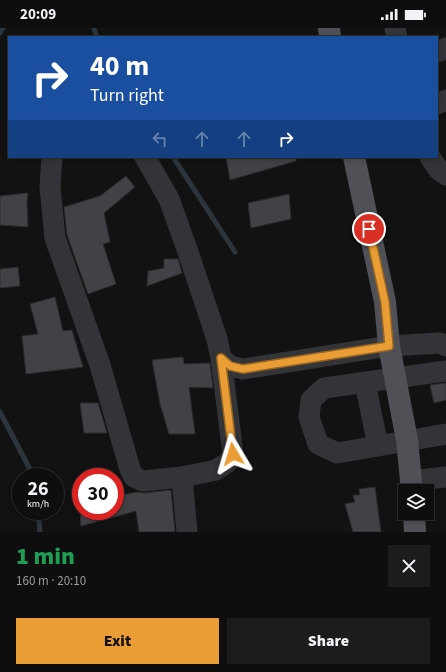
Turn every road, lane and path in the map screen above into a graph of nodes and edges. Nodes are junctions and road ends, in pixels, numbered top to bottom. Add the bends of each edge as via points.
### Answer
1 (52, 158) edge
2 (146, 158) edge
3 (354, 158) edge
4 (431, 158) edge
5 (446, 175) edge
6 (389, 346) junction
7 (446, 346) edge
8 (221, 358) junction
9 (446, 371) edge
10 (395, 379) junction
11 (365, 383) junction
12 (446, 434) edge
13 (408, 440) junction
14 (378, 446) junction
15 (182, 477) junction
16 (446, 477) edge
17 (411, 484) edge
18 (419, 484) edge
19 (414, 520) edge
20 (187, 532) edge
21 (415, 532) edge

1 - 15 street via 50,187 54,238 100,365 130,470 134,477 143,481
2 - 8 street via 169,199 217,339
3 - 6 main road via 385,302
4 - 5 street
6 - 7 street via 440,343
6 - 8 street via 243,369 230,366
6 - 10 main road
8 - 15 street via 233,454 227,463 216,470
9 - 10 street
10 - 11 street
10 - 13 main road
11 - 14 street
11 - 14 street via 324,388 311,400 309,417 318,444 337,453
12 - 13 street
13 - 14 street
13 - 17 main road
15 - 20 street
16 - 18 street
19 - 21 main road

